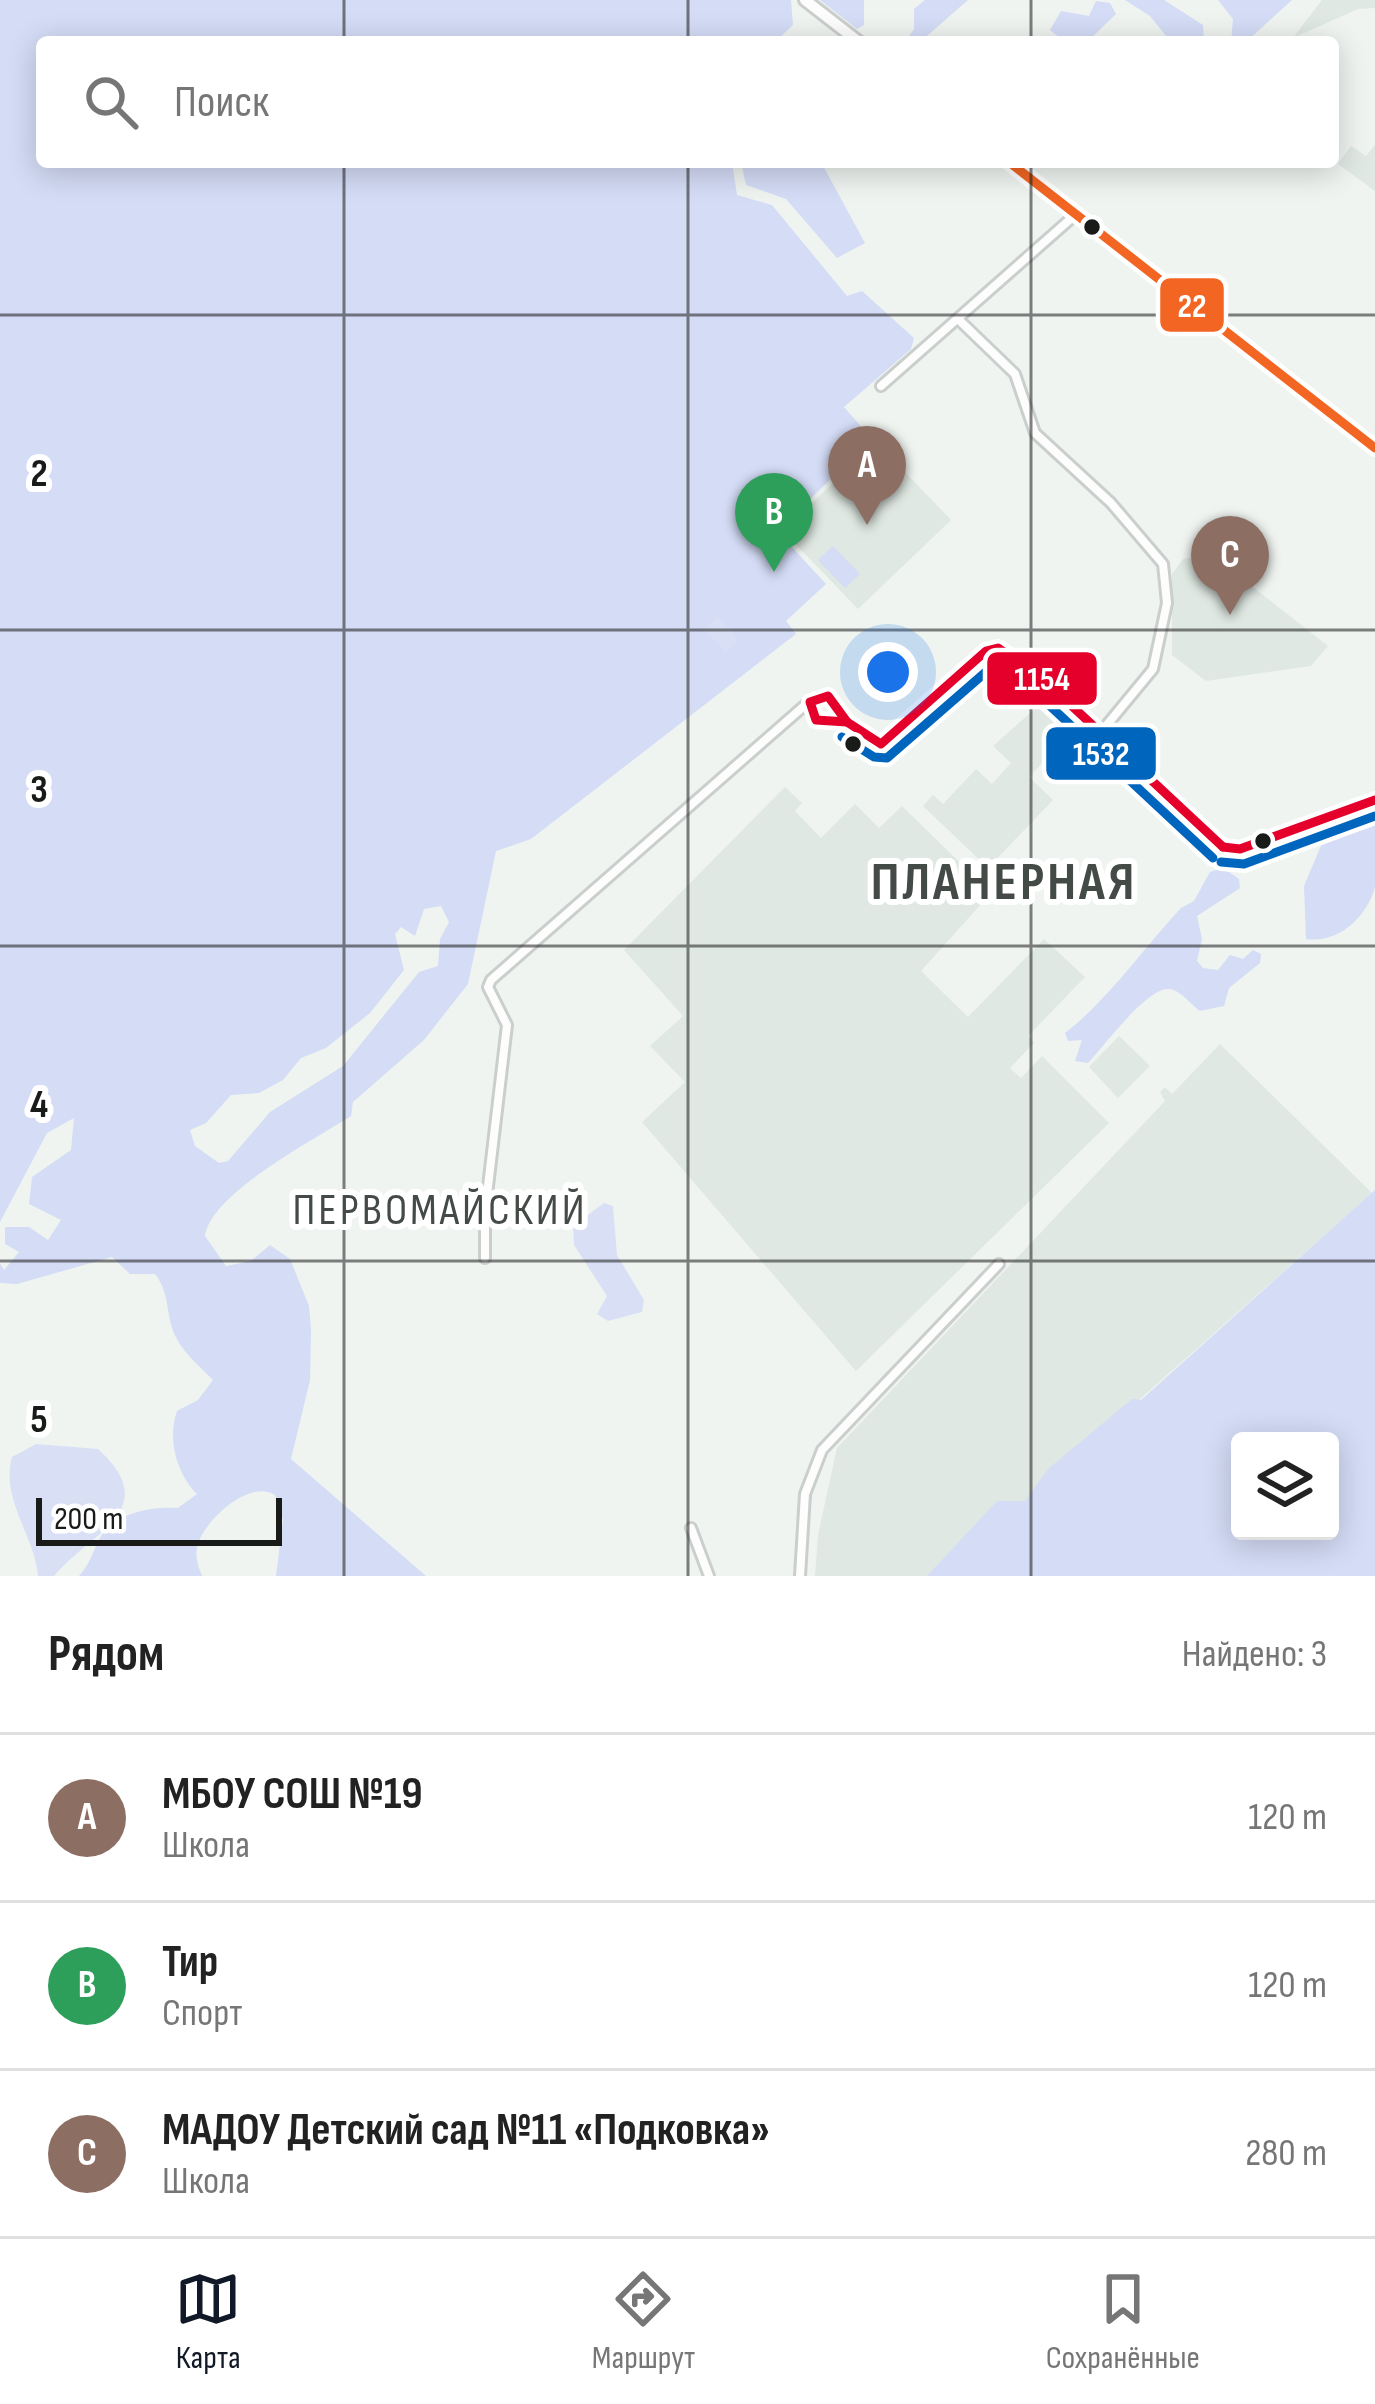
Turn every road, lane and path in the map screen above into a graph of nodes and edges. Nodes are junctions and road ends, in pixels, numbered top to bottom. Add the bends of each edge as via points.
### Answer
1 (805, 0) edge
2 (851, 36) edge
3 (1017, 168) edge
4 (1075, 214) junction
5 (958, 319) junction
6 (881, 386) dead end
7 (1375, 448) edge
8 (813, 698) junction
9 (834, 702) junction
10 (795, 713) junction
11 (810, 714) junction
12 (828, 720) junction
13 (847, 722) junction
14 (1101, 732) junction
15 (1375, 800) edge
16 (485, 1258) dead end
17 (999, 1264) dead end
18 (692, 1528) dead end
19 (709, 1576) edge
20 (800, 1576) edge

1 - 2 main road
3 - 4 main road
4 - 5 street
4 - 7 main road
5 - 6 street
5 - 14 street via 1015,374 1035,433 1163,564 1167,603 1154,669
8 - 9 street
8 - 10 street
8 - 11 street
9 - 12 street
9 - 13 street
10 - 11 street
10 - 16 street via 491,980 507,1024
11 - 12 street
12 - 13 street
13 - 14 street via 876,744 888,741 998,648
14 - 15 street via 1222,847 1240,849
17 - 20 street via 822,1450 805,1494
18 - 19 street

